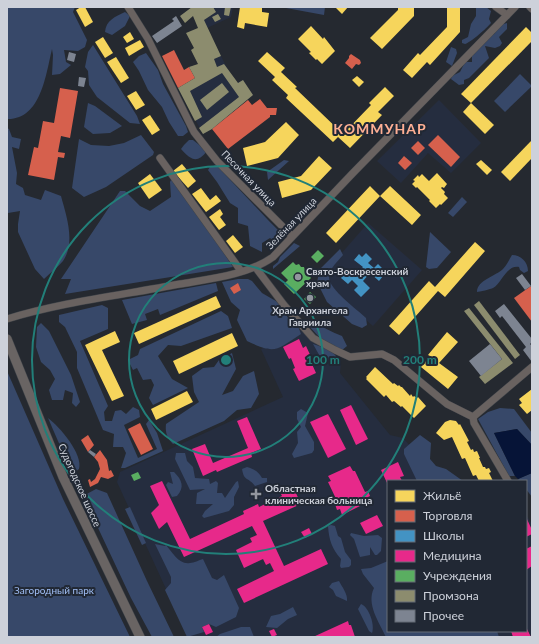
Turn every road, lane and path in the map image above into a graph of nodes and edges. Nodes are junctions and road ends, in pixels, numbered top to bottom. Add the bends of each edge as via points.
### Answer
1 (128, 7) edge
2 (496, 7) edge
3 (515, 7) edge
4 (530, 7) edge
5 (532, 9) edge
6 (507, 15) junction
7 (160, 158) dead end
8 (292, 236) junction
9 (256, 268) junction
10 (241, 271) junction
11 (7, 319) edge
12 (7, 339) edge
13 (532, 368) edge
14 (472, 417) junction
15 (507, 480) edge
16 (140, 637) edge

1 - 8 street, Песочная улица via 148,39 194,132 217,161
2 - 6 street
3 - 6 street, Зелёная улица
4 - 5 street
6 - 8 street, Зелёная улица
7 - 10 street
8 - 9 street, Зелёная улица via 272,257
9 - 10 street, Зелёная улица
9 - 14 street via 313,338 350,357 382,354 394,360 447,404
10 - 11 street, Зелёная улица via 216,278 34,311
12 - 16 main road, Судогодское шоссе via 62,474
13 - 14 street
14 - 15 street

